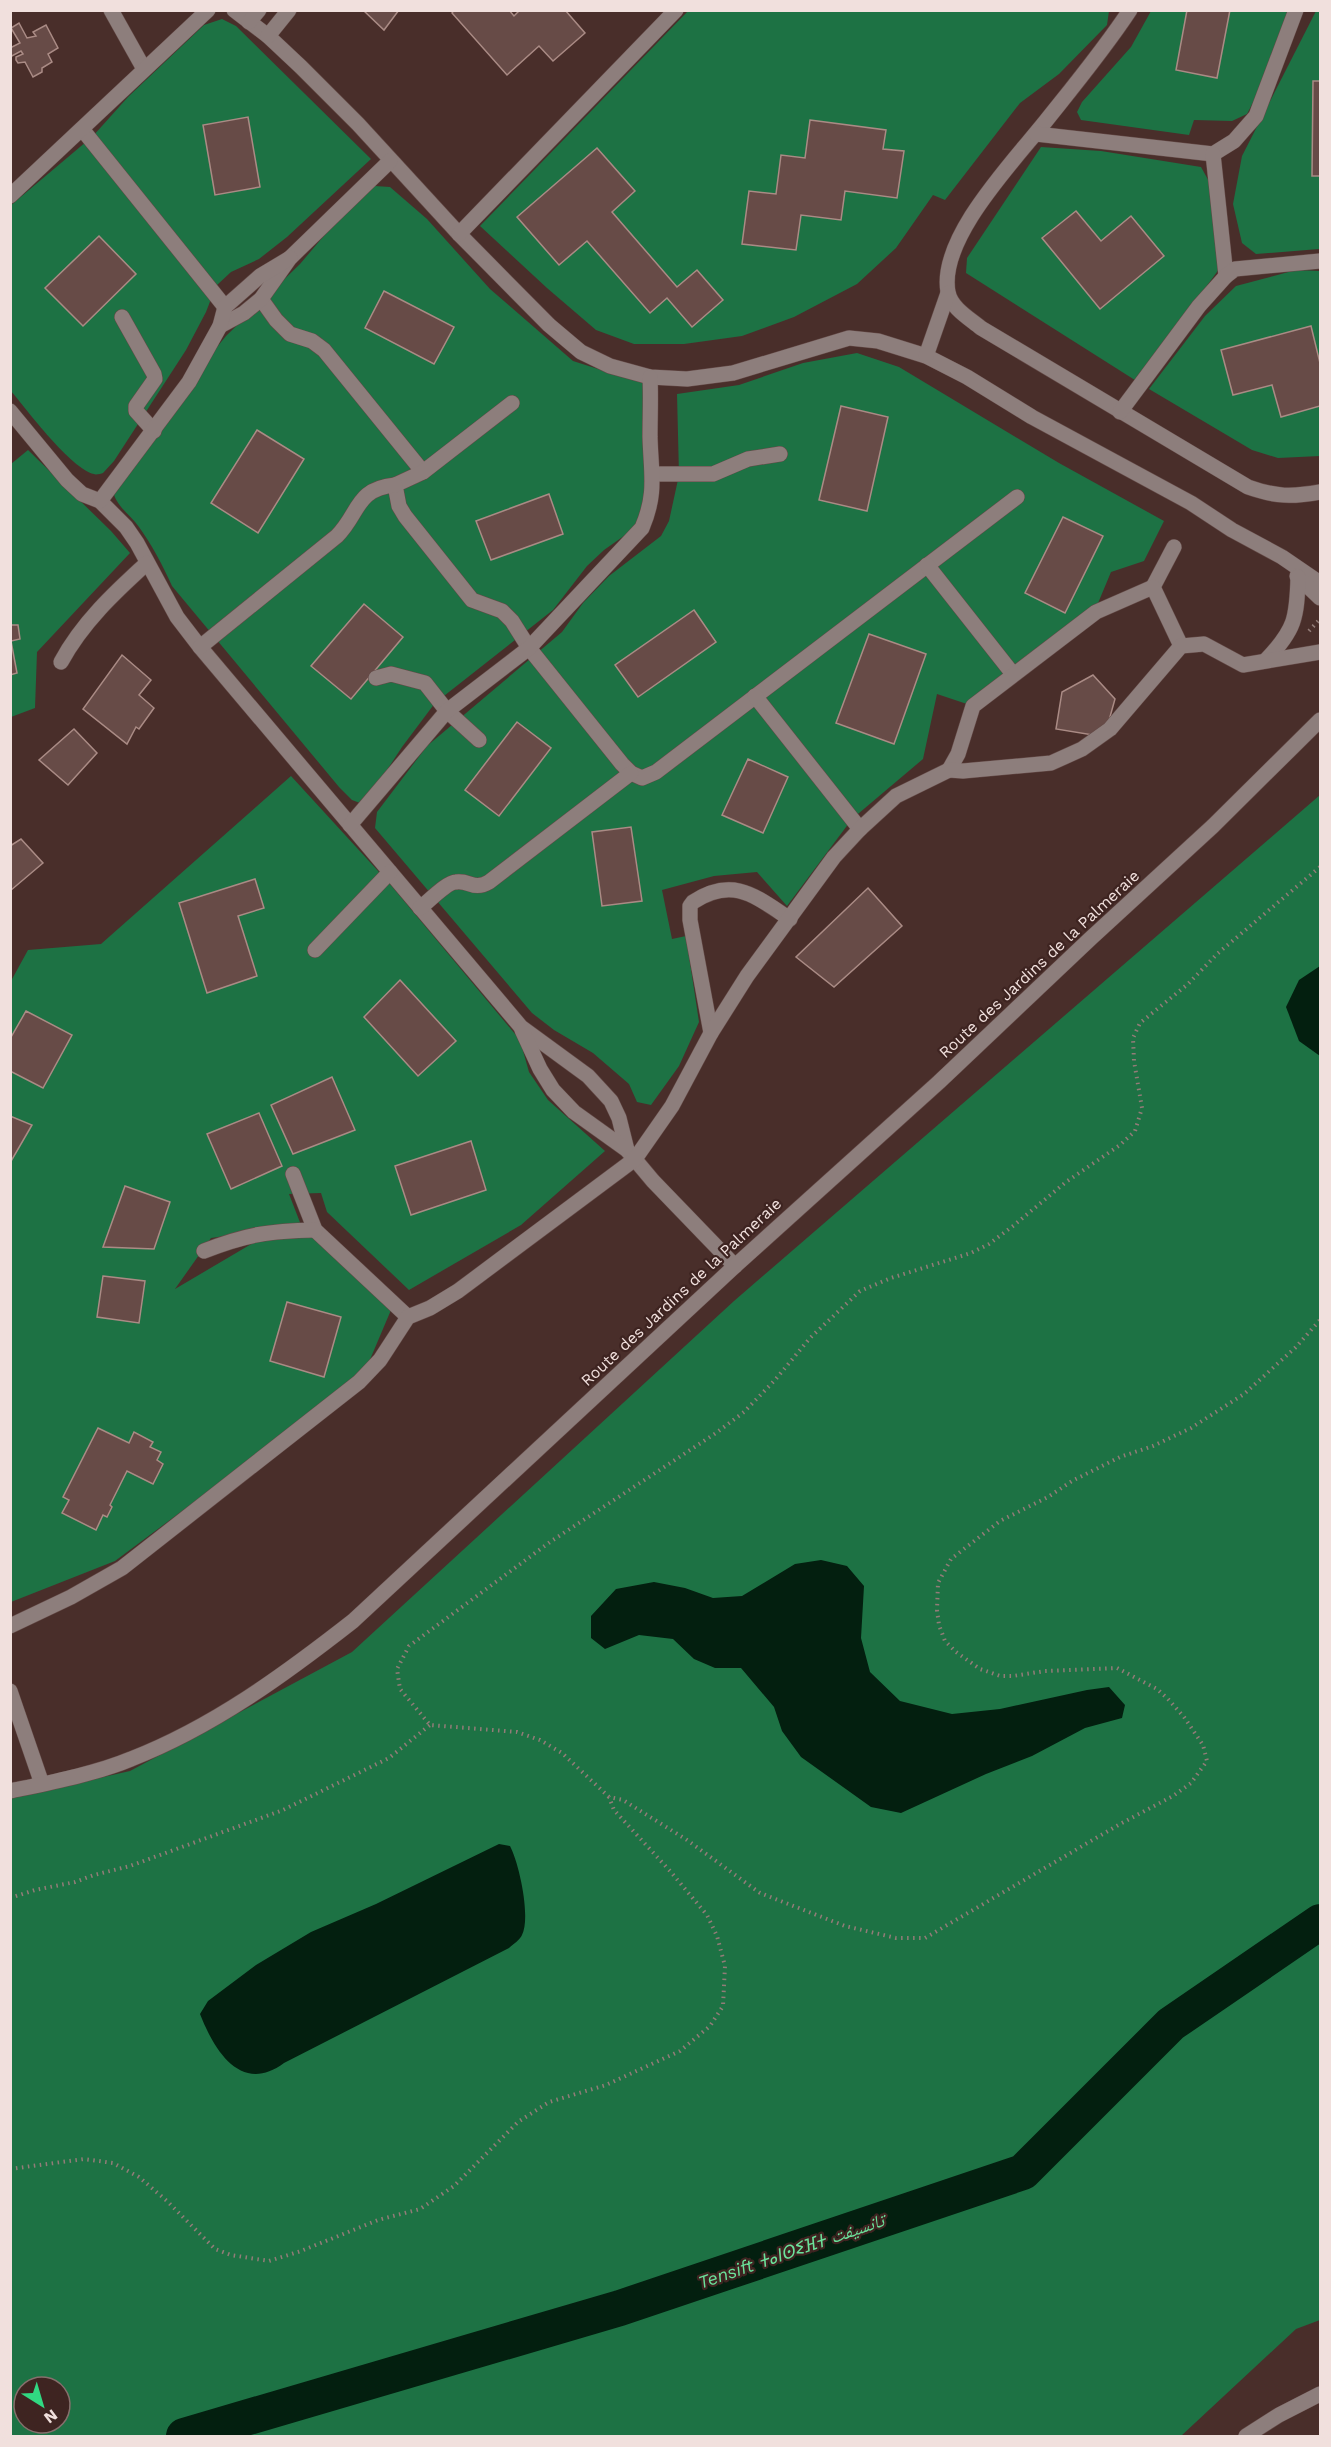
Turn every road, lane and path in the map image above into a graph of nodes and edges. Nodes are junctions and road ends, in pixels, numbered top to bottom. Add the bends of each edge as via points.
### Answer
1 (111, 10) edge
2 (208, 10) edge
3 (234, 10) edge
4 (289, 10) edge
5 (676, 10) edge
6 (1130, 10) edge
7 (1296, 10) edge
8 (254, 16) edge
9 (268, 36) junction
10 (144, 69) junction
11 (82, 129) junction
12 (1036, 134) junction
13 (1213, 154) junction
14 (390, 161) junction
15 (10, 196) edge
16 (459, 234) junction
17 (290, 258) junction
18 (1320, 261) edge
19 (1226, 276) junction
20 (948, 293) junction
21 (261, 299) junction
22 (225, 307) junction
23 (122, 317) dead end
24 (220, 326) junction
25 (926, 356) junction
26 (650, 377) junction
27 (512, 404) dead end
28 (10, 411) edge
29 (1120, 412) junction
30 (154, 431) junction
31 (780, 454) dead end
32 (423, 472) junction
33 (653, 474) junction
34 (395, 485) junction
35 (1320, 492) edge
36 (1017, 497) dead end
37 (100, 501) junction
38 (1174, 547) dead end
39 (1282, 557) junction
40 (147, 563) junction
41 (927, 565) junction
42 (1320, 571) edge
43 (1298, 577) junction
44 (1320, 583) edge
45 (1153, 587) junction
46 (1320, 598) edge
47 (1181, 646) junction
48 (200, 647) junction
49 (529, 648) junction
50 (1320, 652) edge
51 (1266, 660) junction
52 (61, 662) dead end
53 (1013, 674) junction
54 (376, 678) dead end
55 (755, 696) junction
56 (447, 711) junction
57 (1319, 718) edge
58 (479, 740) dead end
59 (949, 770) junction
60 (631, 773) junction
61 (350, 825) junction
62 (860, 829) junction
63 (1320, 867) edge
64 (390, 872) junction
65 (420, 908) junction
66 (790, 919) junction
67 (315, 950) dead end
68 (521, 1027) junction
69 (711, 1034) junction
70 (631, 1155) junction
71 (293, 1174) dead end
72 (315, 1230) junction
73 (204, 1251) dead end
74 (735, 1266) junction
75 (408, 1317) junction
76 (1320, 1320) edge
77 (10, 1626) edge
78 (10, 1691) edge
79 (430, 1725) junction
80 (42, 1784) junction
81 (10, 1791) edge
82 (609, 1797) junction
83 (10, 1898) edge
84 (10, 2169) edge
85 (1320, 2394) edge
86 (1246, 2436) edge

1 - 10 street
2 - 10 street
3 - 8 street
4 - 9 street
5 - 16 street
6 - 12 street
7 - 13 street via 1256,116 1234,141
8 - 9 street
9 - 14 street
10 - 11 street
11 - 15 street
11 - 22 street
12 - 13 street
12 - 20 street via 973,213 953,255
13 - 19 street
14 - 16 street
14 - 17 street
16 - 26 street via 580,352 610,366
17 - 21 street
17 - 22 street via 260,276
18 - 19 street via 1235,269
19 - 29 street
20 - 25 street
20 - 29 street via 954,306 981,328
21 - 24 street
21 - 32 street via 290,334 312,341 324,350
22 - 24 street
23 - 30 street via 154,374 155,379 136,411
24 - 30 street via 189,382
25 - 26 street via 878,341 849,338 733,374 687,379
25 - 39 street via 1191,502
26 - 33 street
27 - 32 street
28 - 37 street via 67,480 82,494
29 - 35 street via 1248,487 1290,497
30 - 37 street
31 - 33 street via 748,459 714,474
32 - 34 street
33 - 49 street via 651,508 642,528
34 - 48 street via 364,496 350,524 337,536
34 - 49 street via 405,516 472,600 502,611
36 - 41 street
37 - 40 street via 126,527
38 - 45 street
39 - 42 street
39 - 43 street
39 - 44 street
40 - 48 street via 177,617
40 - 52 street via 90,619
41 - 53 street
41 - 55 street
43 - 46 street
43 - 51 street via 1297,612 1291,629
45 - 47 street
45 - 53 street via 1096,612
47 - 51 street via 1204,644 1243,665
47 - 59 street via 1110,729 1082,748 1051,763
48 - 61 street
49 - 56 street
49 - 60 street
50 - 51 street
53 - 59 street via 973,706
54 - 56 street via 391,674 425,683
55 - 60 street via 656,772 642,778
55 - 62 street
56 - 58 street
56 - 61 street
57 - 74 street, Route des Jardins de la Palmeraie via 1214,826
59 - 62 street via 896,796
60 - 65 street via 489,882 476,887 457,881
61 - 64 street
62 - 66 street via 834,857
63 - 79 path via 1140,1023 1133,1038 1142,1108 1135,1131 1120,1145 988,1244 860,1291 810,1338 744,1412 550,1542 409,1646 397,1669 400,1689
64 - 65 street
64 - 67 street
65 - 68 street
66 - 69 street via 747,976
66 - 69 street via 738,889 724,889 690,906
68 - 70 street via 553,1090 574,1112
68 - 70 street via 588,1076 611,1101
69 - 70 street via 672,1106
70 - 74 street
70 - 75 street via 458,1291
71 - 72 street
72 - 73 street via 261,1232
72 - 75 street
74 - 80 street, Route des Jardins de la Palmeraie via 353,1622 292,1669 248,1699 130,1760
75 - 77 street via 380,1360 359,1382 130,1562 71,1597
76 - 82 path via 1295,1348 1236,1400 1191,1428 1110,1462 1000,1521 951,1559 938,1583 937,1610 945,1641 980,1669 1013,1676 1116,1668 1163,1694 1193,1729 1207,1761 1191,1783 1173,1796 925,1938 896,1938 844,1926 759,1893 678,1835 623,1800
78 - 80 street
79 - 82 path via 517,1732 540,1740 562,1753
79 - 83 path via 390,1758 283,1810 130,1866
80 - 81 street, Route des Jardins de la Palmeraie
82 - 84 path via 614,1810 707,1915 717,1936 725,1966 723,2006 710,2026 680,2051 606,2085 549,2102 518,2122 454,2186 420,2209 378,2220 268,2261 215,2249 139,2177 113,2163 84,2159
85 - 86 street

